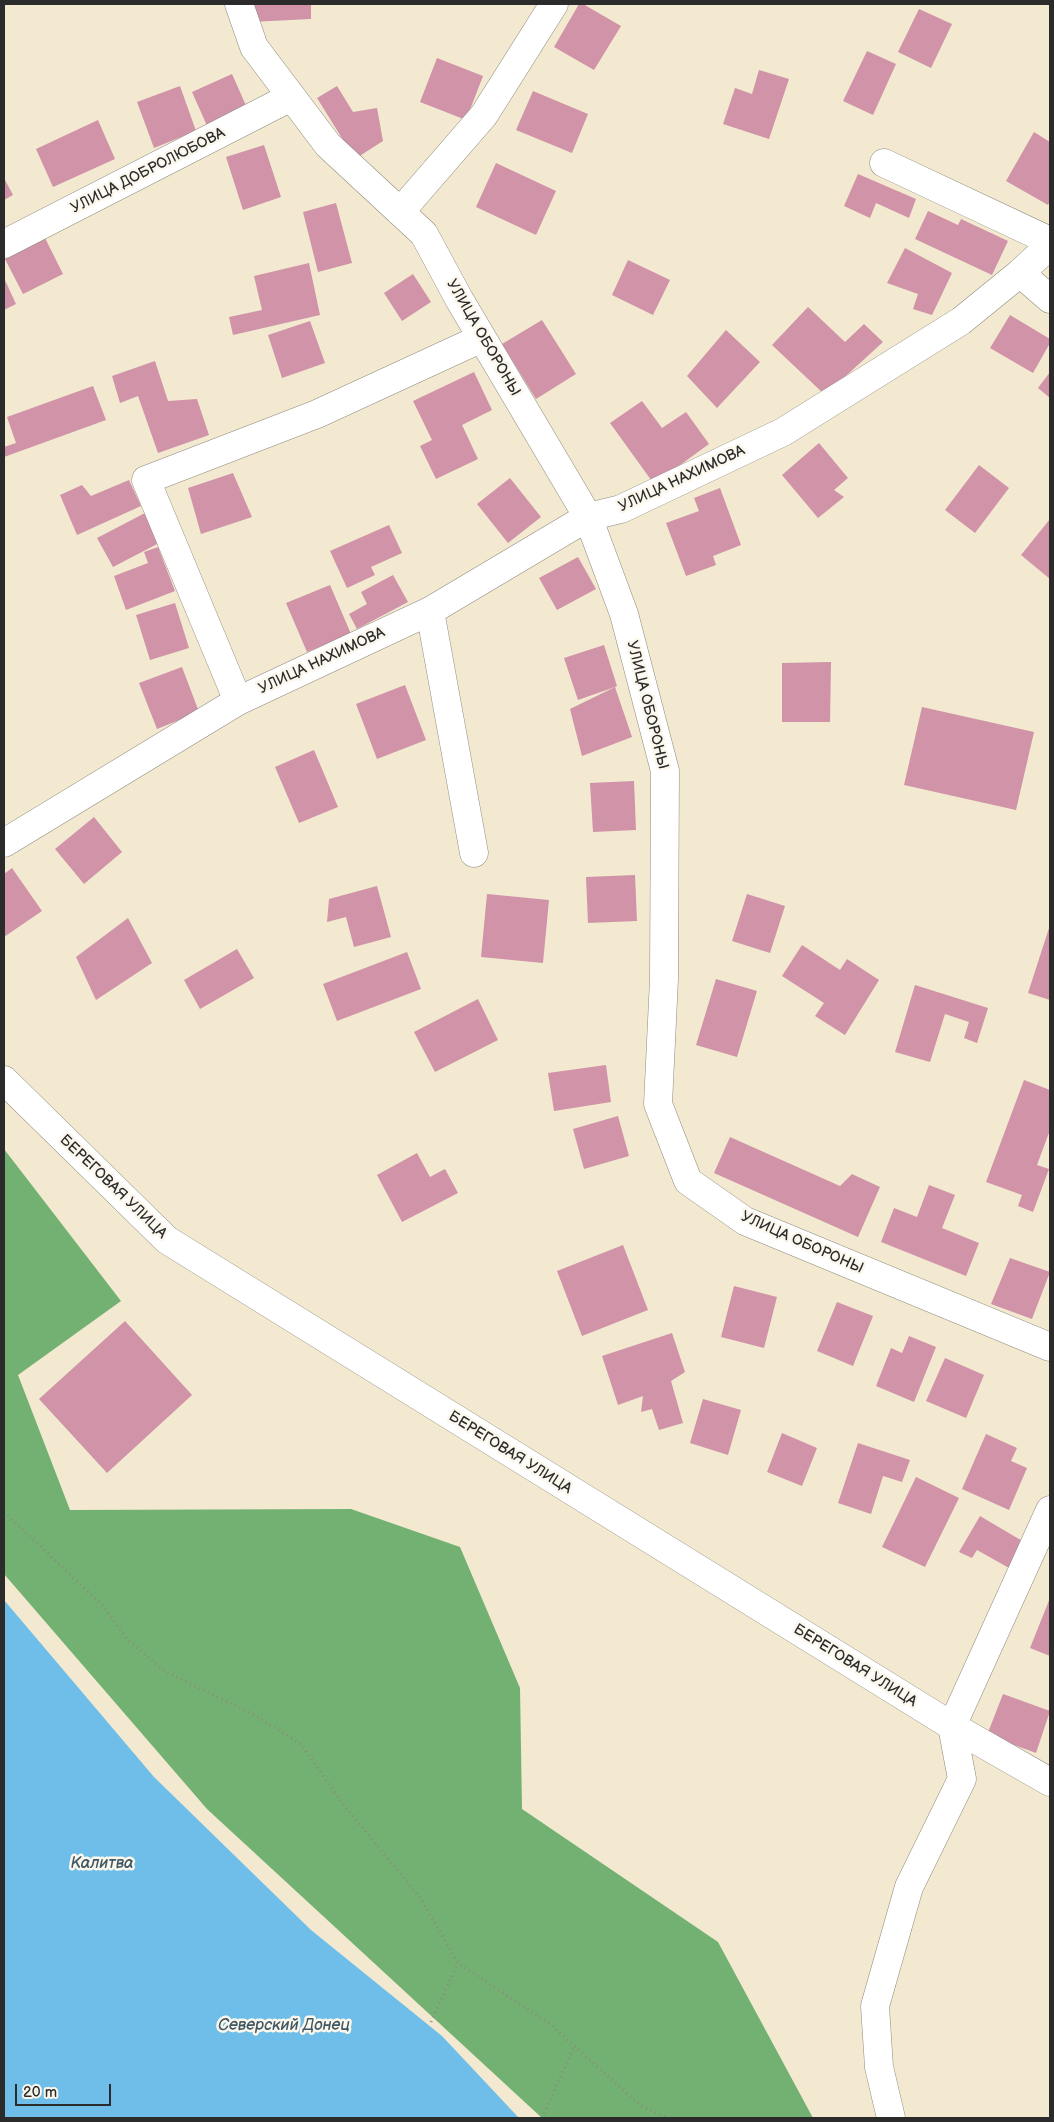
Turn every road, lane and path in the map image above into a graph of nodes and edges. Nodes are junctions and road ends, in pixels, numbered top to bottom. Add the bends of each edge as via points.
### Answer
1 (239, 4) edge
2 (554, 4) edge
3 (291, 97) junction
4 (884, 163) dead end
5 (400, 212) junction
6 (1050, 241) edge
7 (4, 244) edge
8 (1050, 246) edge
9 (1020, 274) junction
10 (1050, 300) edge
11 (482, 338) junction
12 (588, 517) junction
13 (430, 611) junction
14 (238, 701) junction
15 (4, 843) edge
16 (474, 853) dead end
17 (4, 1080) edge
18 (1050, 1347) edge
19 (1050, 1510) edge
20 (4, 1512) edge
21 (952, 1726) junction
22 (1050, 1782) edge
23 (458, 1963) junction
24 (431, 2022) dead end
25 (574, 2046) junction
26 (542, 2118) edge
27 (668, 2118) edge
28 (891, 2118) edge

1 - 3 street, УЛИЦА ОБОРОНЫ via 254,47
2 - 5 street via 484,115
3 - 5 street, УЛИЦА ОБОРОНЫ via 328,145
3 - 7 street, УЛИЦА ДОБРОЛЮБОВА
4 - 6 street
5 - 11 street, УЛИЦА ОБОРОНЫ via 424,234
8 - 9 street, УЛИЦА НАХИМОВА
9 - 10 street
9 - 12 street, УЛИЦА НАХИМОВА via 961,321 783,432 621,509
11 - 12 street, УЛИЦА ОБОРОНЫ
11 - 14 street via 317,414 146,480
12 - 13 street, УЛИЦА НАХИМОВА
12 - 18 street, УЛИЦА ОБОРОНЫ via 624,614 665,771 664,979 658,1104 688,1181 745,1221
13 - 14 street, УЛИЦА НАХИМОВА
13 - 16 street
14 - 15 street, УЛИЦА НАХИМОВА
17 - 21 street, БЕРЕГОВАЯ УЛИЦА via 167,1240
19 - 21 street
20 - 23 path via 102,1605 126,1639 162,1670 256,1716 301,1744 338,1799 420,1900
21 - 22 street, БЕРЕГОВАЯ УЛИЦА
21 - 28 street via 962,1779 909,1886 875,2006 879,2067
23 - 24 path
23 - 25 path via 551,2025
25 - 26 path
25 - 27 path via 641,2106

